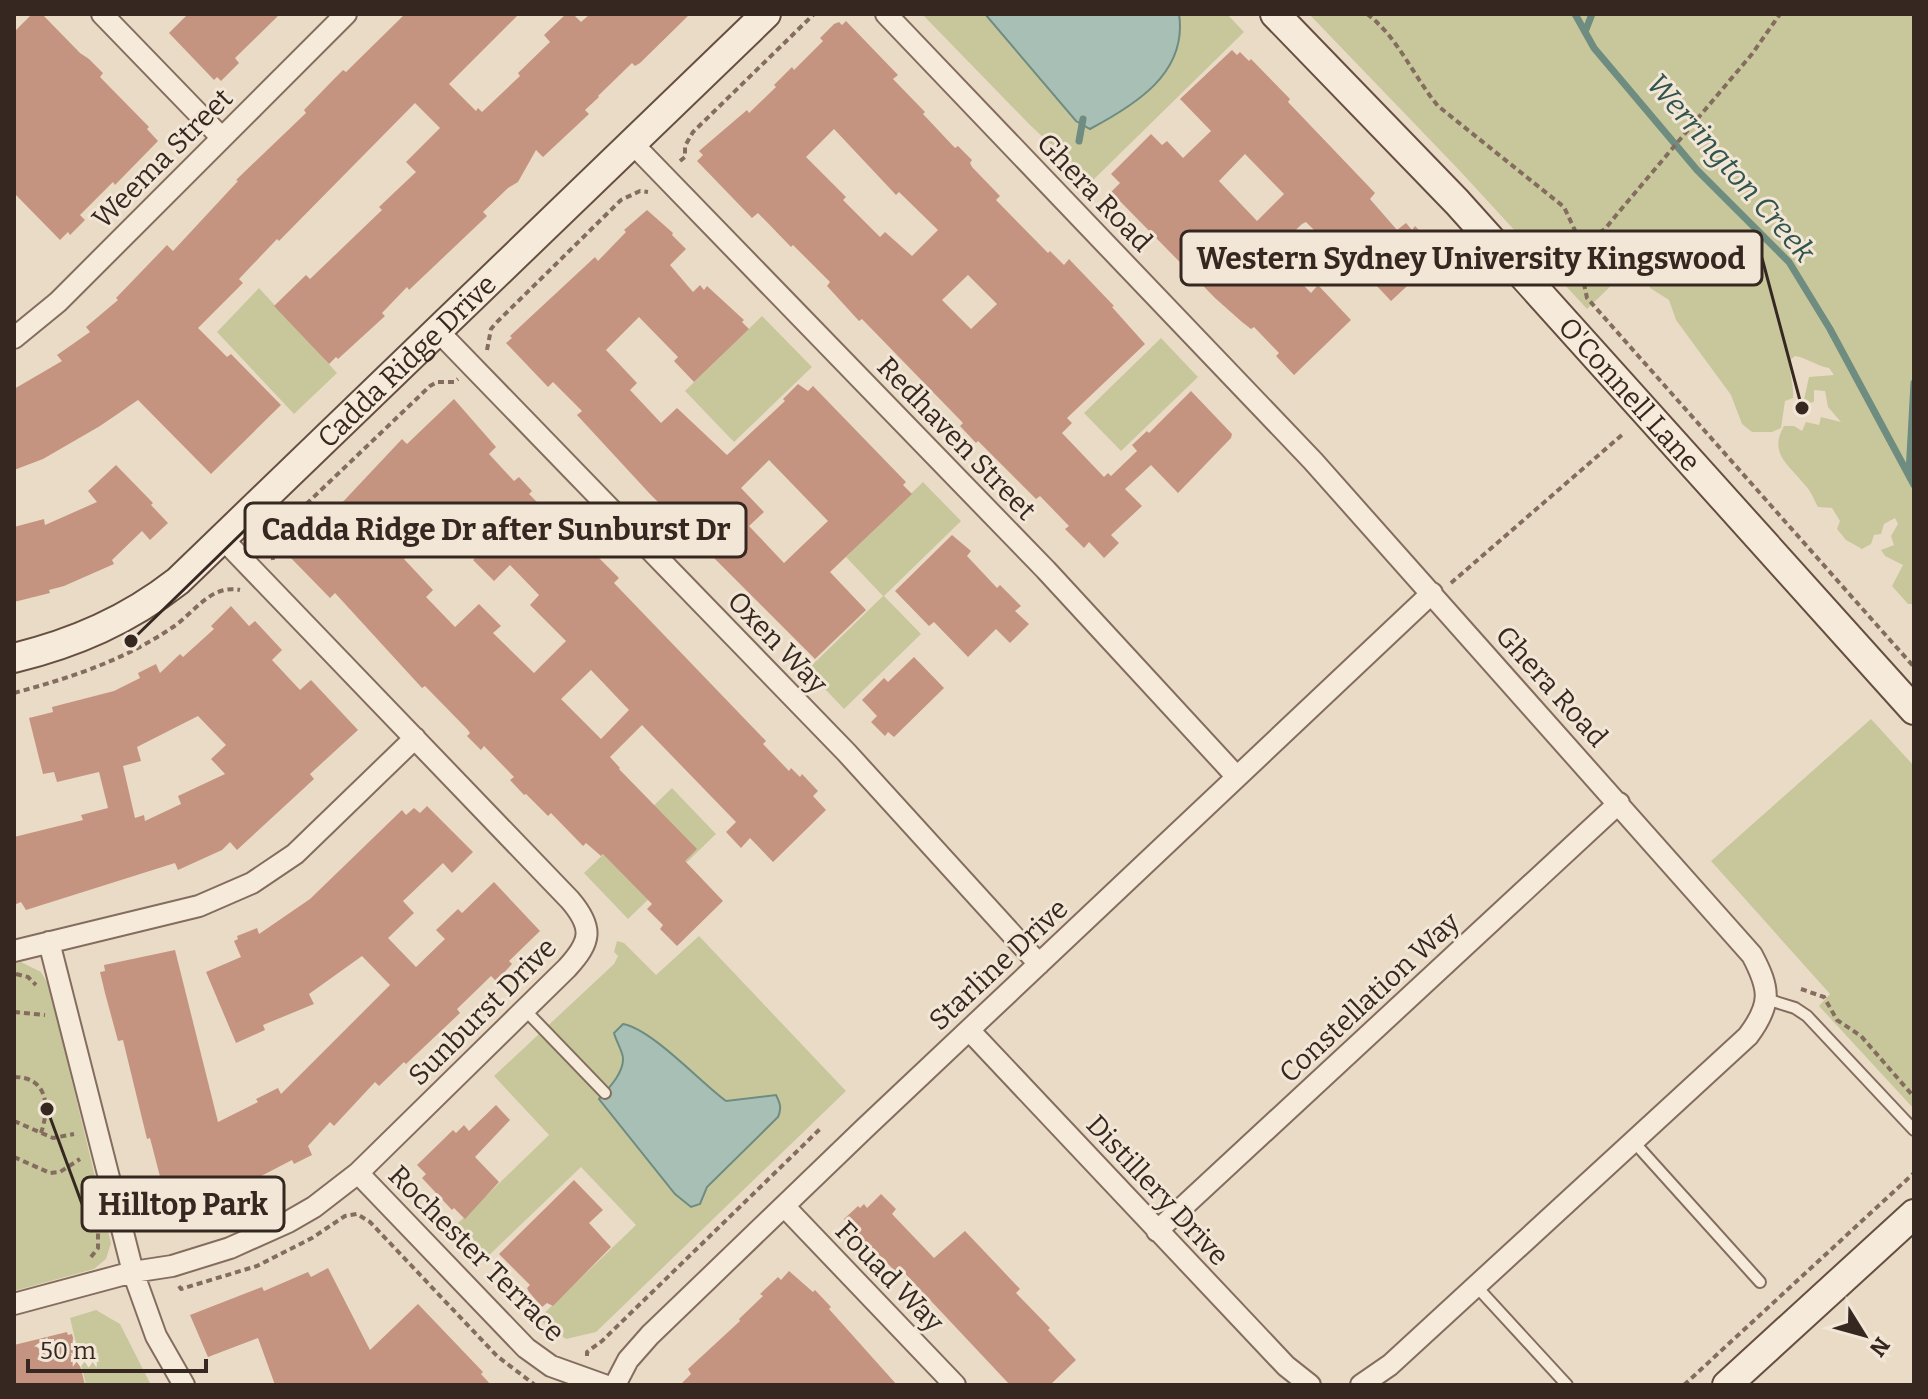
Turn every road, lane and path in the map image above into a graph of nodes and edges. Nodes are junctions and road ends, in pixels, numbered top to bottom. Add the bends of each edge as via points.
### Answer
1 (102, 14) edge
2 (346, 14) edge
3 (766, 14) edge
4 (814, 14) edge
5 (886, 14) edge
6 (1275, 14) edge
7 (1367, 14) edge
8 (1780, 14) edge
9 (222, 138) junction
10 (632, 143) junction
11 (685, 157) dead end
12 (648, 192) dead end
13 (1583, 244) junction
14 (18, 327) edge
15 (438, 331) junction
16 (488, 348) dead end
17 (454, 382) dead end
18 (1623, 434) dead end
19 (223, 539) junction
20 (274, 558) dead end
21 (1451, 583) dead end
22 (1432, 593) junction
23 (14, 658) edge
24 (1914, 667) edge
25 (1914, 710) edge
26 (415, 738) junction
27 (1237, 777) junction
28 (1619, 803) junction
29 (49, 942) junction
30 (14, 951) edge
31 (1039, 964) junction
32 (1801, 989) dead end
33 (1766, 999) junction
34 (525, 1010) junction
35 (14, 1012) edge
36 (45, 1015) dead end
37 (969, 1030) junction
38 (14, 1077) edge
39 (605, 1093) dead end
40 (1914, 1097) edge
41 (14, 1121) edge
42 (822, 1127) dead end
43 (1914, 1130) edge
44 (41, 1133) junction
45 (74, 1134) dead end
46 (1633, 1141) junction
47 (14, 1157) edge
48 (80, 1159) dead end
49 (358, 1173) junction
50 (1914, 1173) edge
51 (784, 1206) junction
52 (1914, 1214) edge
53 (1157, 1231) junction
54 (133, 1272) junction
55 (178, 1279) dead end
56 (1760, 1282) dead end
57 (1476, 1286) junction
58 (14, 1304) edge
59 (588, 1362) dead end
60 (184, 1385) edge
61 (535, 1385) edge
62 (604, 1385) edge
63 (615, 1385) edge
64 (955, 1385) edge
65 (1310, 1385) edge
66 (1361, 1385) edge
67 (1567, 1385) edge
68 (1684, 1385) edge
69 (1727, 1385) edge

1 - 9 street
2 - 9 street, Weema Street
3 - 10 street, Cadda Ridge Drive
4 - 11 path via 693,132
5 - 22 street, Ghera Road
6 - 25 street, O'Connell Lane via 1457,202
7 - 13 path via 1382,25 1438,106 1564,207
8 - 13 path via 1605,229
9 - 14 street, Weema Street via 58,302
10 - 15 street, Cadda Ridge Drive
10 - 27 street, Redhaven Street via 1046,570
12 - 16 path via 621,200 496,323
13 - 24 path via 1587,298
15 - 19 street, Cadda Ridge Drive
15 - 31 street, Oxen Way via 847,753
17 - 20 path via 430,386 278,531 271,544
18 - 21 path
19 - 23 street, Cadda Ridge Drive via 178,581 124,618 72,642
19 - 26 street, Sunburst Drive
22 - 27 street, Starline Drive
22 - 28 street, Ghera Road
26 - 29 street via 295,854 252,883 199,906
26 - 34 street, Sunburst Drive via 584,920 587,936 580,955
27 - 31 street, Starline Drive
28 - 33 street, Ghera Road via 1752,955 1765,979
28 - 53 street, Constellation Way
29 - 30 street
29 - 54 street
31 - 37 street, Starline Drive
32 - 40 path via 1824,997 1837,1020 1861,1036
33 - 43 lane via 1807,1016
33 - 46 street via 1763,1016 1748,1036
34 - 39 lane
34 - 49 street, Sunburst Drive
35 - 36 path
37 - 51 street, Starline Drive
37 - 53 street, Distillery Drive
38 - 44 path via 31,1079 42,1090 47,1115
41 - 44 path
42 - 59 path via 587,1352
44 - 45 path via 60,1138
46 - 56 lane
46 - 57 street
47 - 48 path via 50,1173
49 - 54 street, Sunburst Drive via 314,1207 262,1236 172,1266
49 - 62 street, Rochester Terrace via 526,1348 551,1366
50 - 68 path
51 - 63 street, Starline Drive via 650,1335
51 - 64 street, Fouad Way
52 - 69 street
53 - 65 street, Distillery Drive
54 - 58 street, Sunburst Drive
54 - 60 street via 156,1336
55 - 61 path via 181,1289 257,1266 357,1214 497,1356
57 - 66 street
57 - 67 lane

